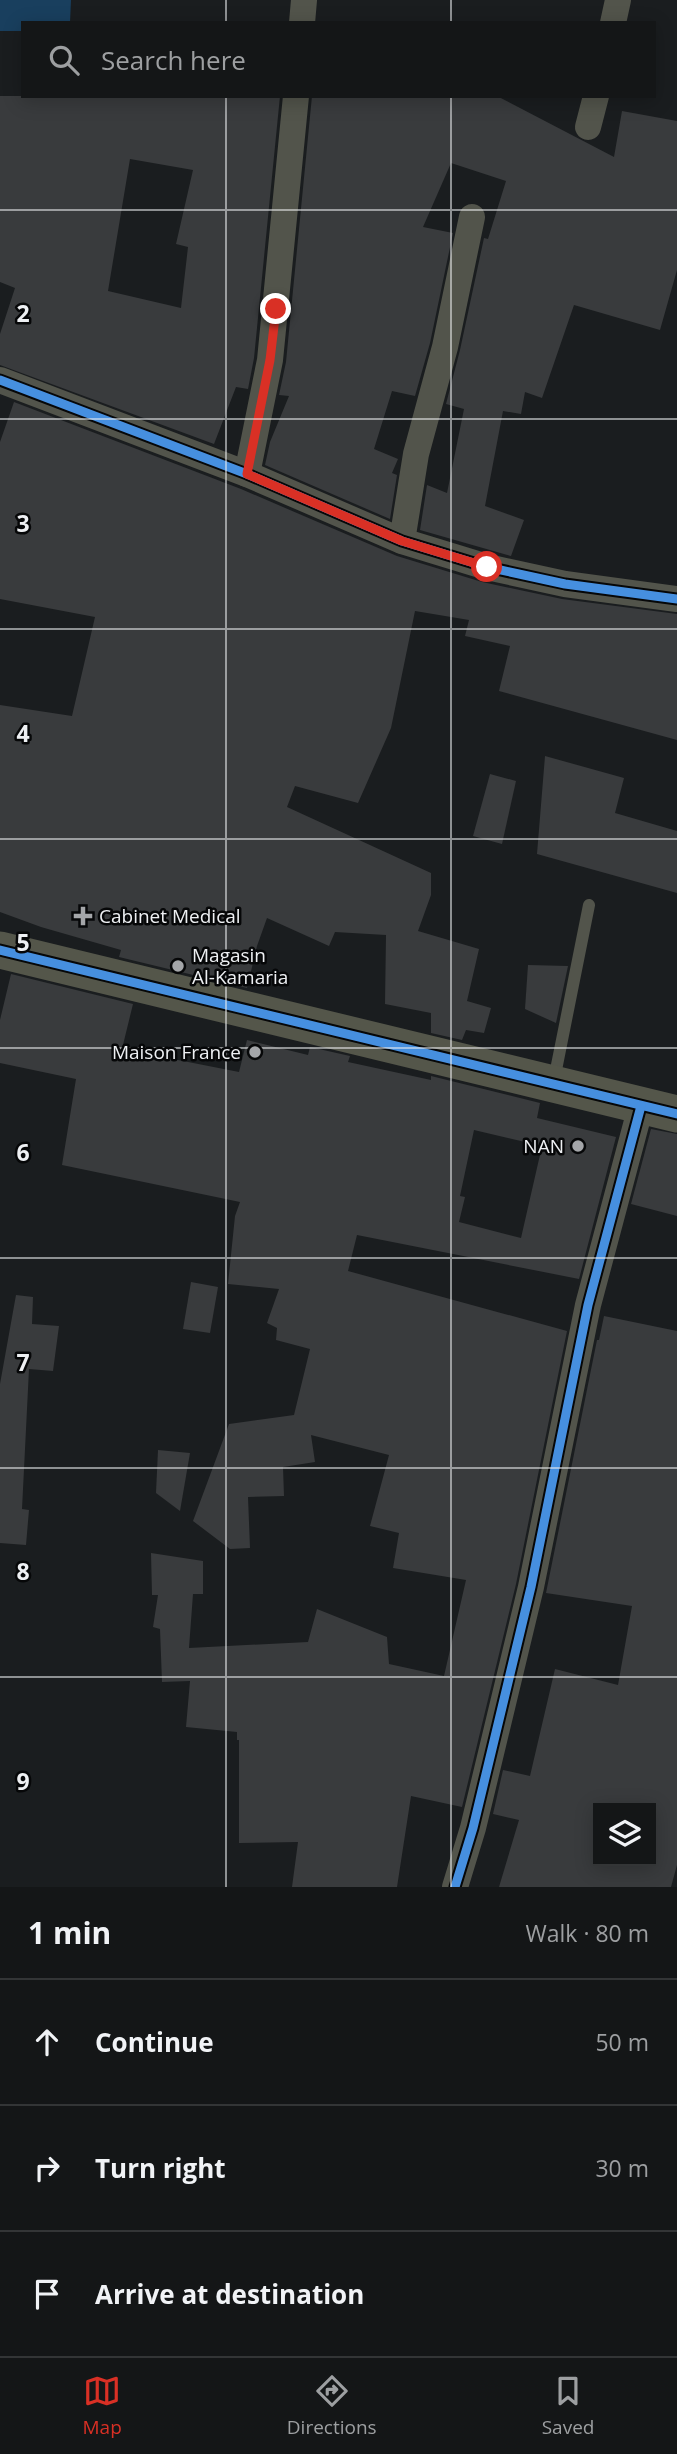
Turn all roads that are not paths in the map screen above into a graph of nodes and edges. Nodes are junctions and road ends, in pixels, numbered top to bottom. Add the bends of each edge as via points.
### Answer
1 (304, 0) edge
2 (618, 0) edge
3 (302, 21) edge
4 (613, 21) edge
5 (296, 98) edge
6 (596, 98) edge
7 (589, 127) dead end
8 (472, 217) dead end
9 (0, 380) edge
10 (247, 474) junction
11 (402, 541) junction
12 (677, 599) edge
13 (589, 905) dead end
14 (0, 950) edge
15 (553, 1083) junction
16 (641, 1106) junction
17 (677, 1114) edge
18 (455, 1887) edge

1 - 3 street
2 - 4 street
5 - 10 street via 272,347
6 - 7 street
8 - 11 street via 445,347 416,454
9 - 10 street
10 - 11 street
11 - 12 street via 565,584
13 - 15 lane
14 - 15 street
15 - 16 street
16 - 17 street
16 - 18 street via 588,1305 531,1587

